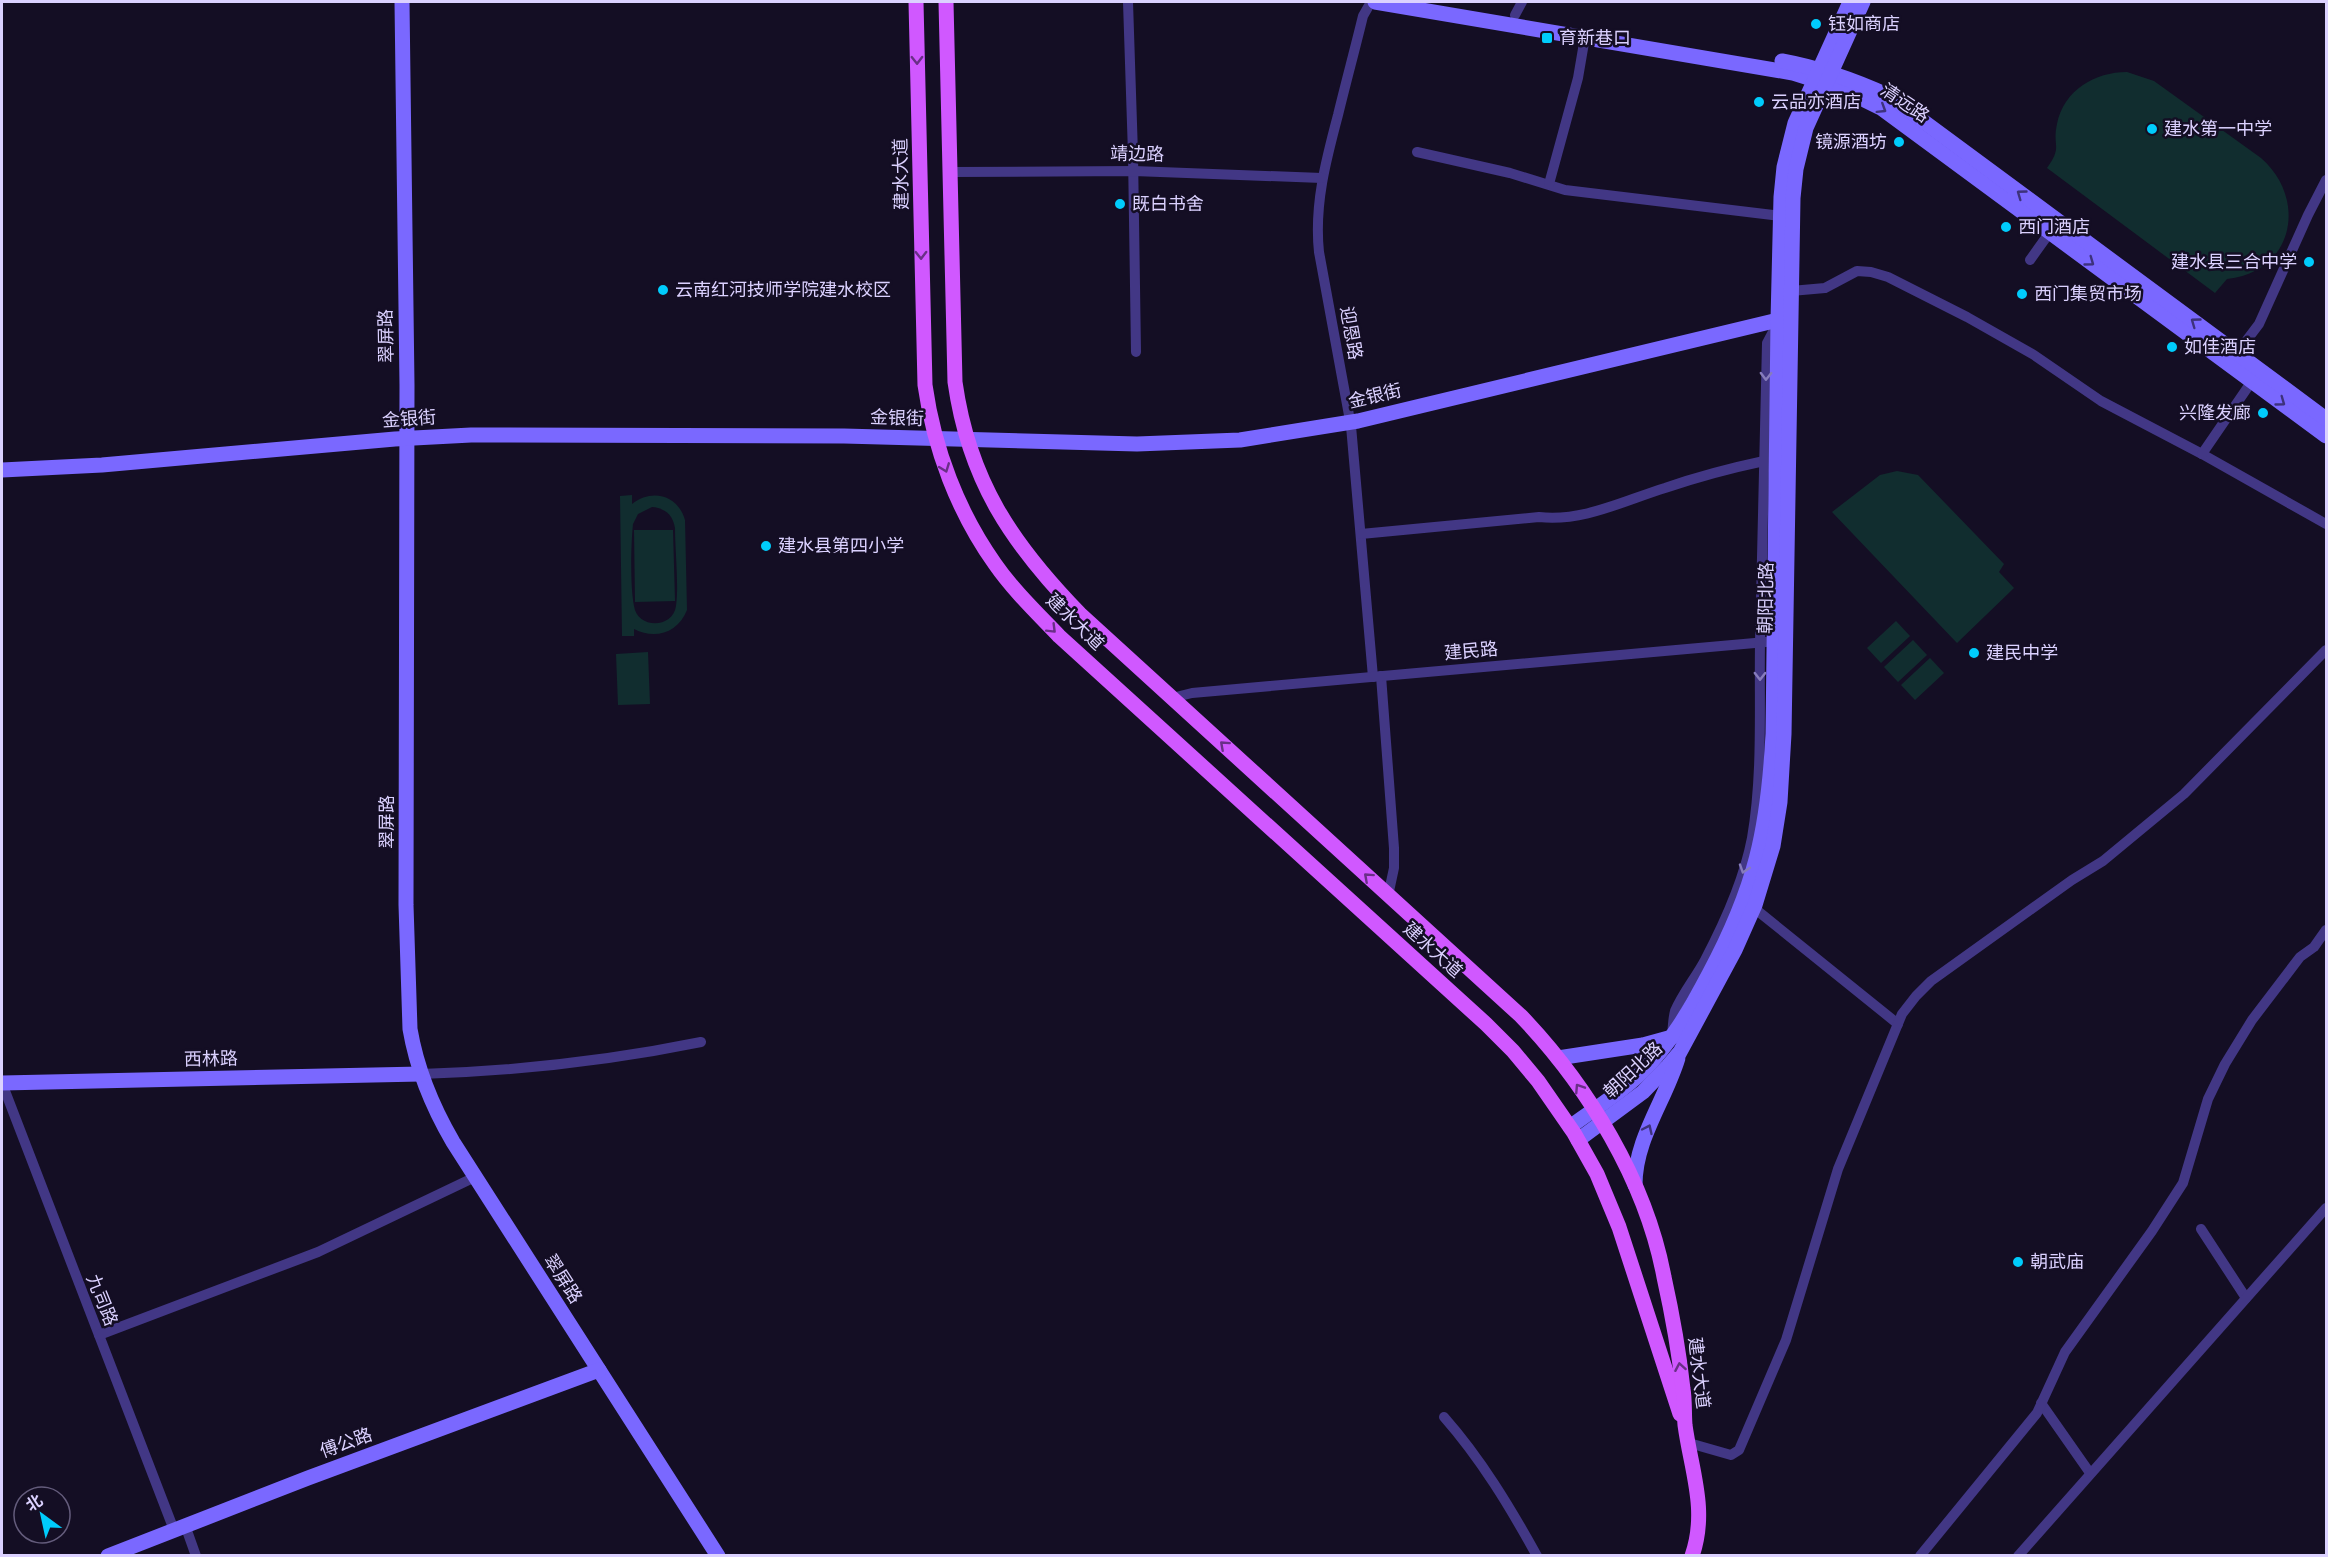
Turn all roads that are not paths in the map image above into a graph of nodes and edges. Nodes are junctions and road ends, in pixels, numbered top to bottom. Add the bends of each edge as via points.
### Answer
1 (402, 2) edge
2 (916, 2) edge
3 (946, 2) edge
4 (1128, 2) edge
5 (1373, 2) edge
6 (1435, 2) edge
7 (1850, 2) edge
8 (1863, 2) edge
9 (1519, 8) edge
10 (1586, 38) junction
11 (1823, 76) junction
12 (1417, 152) dead end
13 (1134, 171) junction
14 (951, 172) junction
15 (1322, 178) junction
16 (2326, 180) edge
17 (1549, 184) junction
18 (1781, 216) junction
19 (2050, 232) junction
20 (2030, 260) dead end
21 (1791, 291) junction
22 (1778, 320) junction
23 (1136, 352) dead end
24 (2237, 353) junction
25 (2252, 381) junction
26 (2326, 419) edge
27 (1350, 422) junction
28 (2326, 436) edge
29 (406, 438) junction
30 (935, 439) junction
31 (967, 440) junction
32 (2202, 454) junction
33 (1764, 461) junction
34 (2, 470) edge
35 (2326, 524) edge
36 (1360, 534) junction
37 (1767, 642) junction
38 (2326, 650) edge
39 (1377, 676) junction
40 (1172, 698) junction
41 (1388, 896) junction
42 (1754, 908) junction
43 (2326, 930) edge
44 (1898, 1024) junction
45 (1672, 1037) junction
46 (701, 1042) dead end
47 (1680, 1052) junction
48 (1558, 1058) junction
49 (421, 1074) junction
50 (2, 1083) edge
51 (1598, 1116) junction
52 (1574, 1134) junction
53 (475, 1177) junction
54 (1635, 1185) junction
55 (2326, 1208) edge
56 (2201, 1228) dead end
57 (2246, 1298) junction
58 (99, 1335) junction
59 (599, 1370) junction
60 (2041, 1403) junction
61 (1444, 1417) dead end
62 (1685, 1425) junction
63 (1689, 1443) junction
64 (2090, 1473) junction
65 (180, 1528) junction
66 (108, 1556) edge
67 (196, 1556) edge
68 (717, 1556) edge
69 (1536, 1556) edge
70 (1692, 1556) edge
71 (1920, 1556) edge
72 (2018, 1556) edge

1 - 29 main road, 翠屏路
2 -> 30 main road, 建水大道 via 923,367
3 - 14 main road, 建水大道
4 - 13 street
5 - 10 main road, 清远路
5 - 15 street, 迎恩路 via 1364,16
6 - 9 main road, 清远路
7 - 11 main road, 朝阳北路
8 - 11 main road, 朝阳北路
9 - 11 main road, 清远路
10 - 11 main road, 清远路
10 - 17 street
11 - 18 main road, 朝阳北路 via 1791,138 1784,167
11 -> 19 main road, 清远路 via 1881,108
11 - 21 main road, 朝阳北路 via 1796,169
24 -> 11 main road, 清远路 via 1889,96
12 - 17 street
13 - 14 street, 靖边路
13 - 15 street, 靖边路
13 - 23 street
14 - 31 main road, 建水大道 via 953,365
15 - 27 street, 迎恩路 via 1319,252
16 - 24 street via 2259,324
17 - 18 street via 1565,190
18 - 22 main road, 朝阳北路
19 - 20 street
19 -> 25 main road, 清远路
21 - 32 street via 1825,288 1857,271 1888,277 1968,316 2102,400
21 - 42 main road, 朝阳北路 via 1782,781 1773,846
22 - 27 main road, 金银街
22 -> 33 street via 1767,343
22 - 37 main road, 朝阳北路
24 - 26 main road, 清远路
25 -> 28 main road, 清远路
25 - 32 street
27 - 31 main road, 金银街 via 1273,436 1208,442
27 - 36 street, 迎恩路
29 - 30 main road, 金银街 via 529,435
29 - 34 main road, 金银街
29 - 49 main road, 翠屏路 via 406,905 411,1029
30 - 31 main road, 金银街
30 -> 52 main road, 建水大道 via 974,531 995,564 1040,616 1500,1037 1538,1081
31 - 40 main road, 建水大道 via 997,509 1031,561 1080,614
32 - 35 street
33 - 36 street via 1562,519 1539,517
33 - 37 street
36 - 39 street, 迎恩路
37 - 39 street, 建民路
37 -> 45 main road, 朝阳北路 via 1771,780 1756,865 1725,945
38 - 44 street via 2184,794 2103,861 1931,981
39 - 40 street, 建民路
39 - 41 street, 迎恩路 via 1395,848
41 -> 40 main road, 建水大道
41 - 48 main road, 建水大道 via 1513,1009
42 - 44 street
42 - 47 main road, 朝阳北路
43 - 60 street via 2252,1020 2225,1064 2208,1099 2182,1183 2065,1352
44 - 63 street via 1838,1169 1786,1340 1739,1450 1731,1455
45 - 48 main road
45 - 51 main road, 朝阳北路
46 - 49 street via 570,1064
47 - 51 main road, 朝阳北路 via 1643,1092
54 -> 47 main road via 1639,1152 1671,1082
51 -> 48 main road, 建水大道
49 - 50 main road, 西林路
49 - 53 main road, 翠屏路 via 442,1124
50 - 58 street, 九司路
51 - 52 main road, 朝阳北路
51 - 54 main road, 建水大道
52 - 62 main road, 建水大道 via 1613,1209
53 - 58 street via 318,1252
53 - 59 main road, 翠屏路
62 -> 54 main road, 建水大道 via 1664,1274
55 - 57 street
56 - 57 street
57 - 64 street
58 - 65 street, 九司路
59 - 65 main road, 傅公路
59 - 68 main road, 翠屏路
60 - 64 street
60 - 71 street via 2037,1413
61 - 69 street via 1511,1509
62 - 63 main road
63 - 70 main road via 1700,1506
64 - 72 street
65 - 66 main road, 傅公路
65 - 67 street, 九司路

